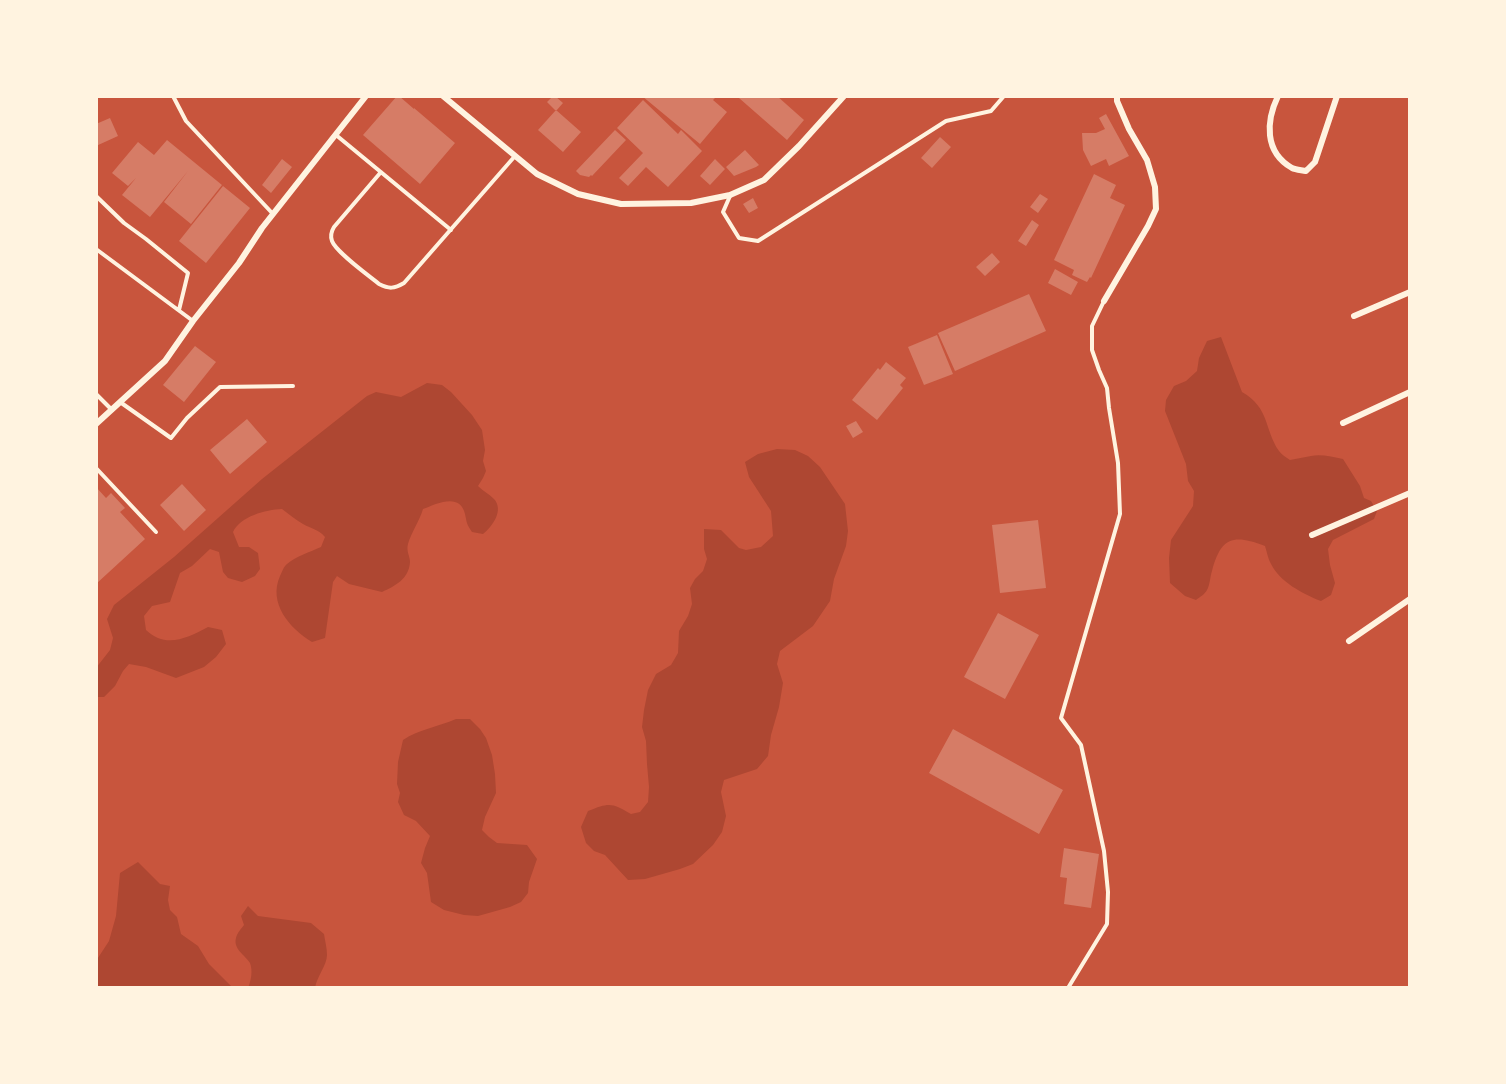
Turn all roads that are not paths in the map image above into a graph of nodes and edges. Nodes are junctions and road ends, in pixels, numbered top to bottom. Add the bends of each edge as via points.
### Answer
1 (173, 96) edge
2 (366, 96) edge
3 (443, 96) edge
4 (844, 96) edge
5 (1004, 96) edge
6 (1118, 96) edge
7 (1278, 96) edge
8 (1337, 96) edge
9 (335, 134) junction
10 (515, 156) junction
11 (381, 172) junction
12 (730, 195) junction
13 (96, 196) edge
14 (273, 214) junction
15 (451, 230) junction
16 (96, 249) edge
17 (1410, 292) edge
18 (1104, 301) joint
19 (179, 310) junction
20 (1354, 316) dead end
21 (193, 321) junction
22 (293, 386) dead end
23 (1410, 393) edge
24 (96, 394) edge
25 (120, 402) junction
26 (112, 410) junction
27 (1342, 423) dead end
28 (96, 424) edge
29 (96, 468) edge
30 (1410, 493) edge
31 (156, 532) dead end
32 (1312, 535) dead end
33 (1410, 599) edge
34 (1349, 641) dead end
35 (1068, 988) edge

1 - 14 lane via 186,121
2 - 9 street
3 - 10 street
4 - 12 street via 764,180
5 - 12 lane via 991,111 946,121 758,241 739,238 723,212
6 - 18 street via 1129,129 1147,160 1156,209
7 - 8 street via 1269,136 1275,153 1293,169 1306,171 1315,162
9 - 11 lane
9 - 14 street
10 - 12 street via 537,174 578,194 621,204 691,203
10 - 15 lane
11 - 15 lane
11 - 15 lane via 331,233 333,244 379,284 387,288 404,283
13 - 19 lane via 188,273
14 - 21 street
16 - 19 lane
17 - 20 street
18 - 35 lane via 1092,326 1092,350 1107,388 1118,463 1120,514 1061,718 1081,745 1104,851 1107,924
19 - 21 lane
21 - 25 street via 165,362
22 - 25 lane via 220,387 171,438
23 - 27 street
24 - 26 lane
25 - 26 street
26 - 28 street
29 - 31 lane
30 - 32 street
33 - 34 street

